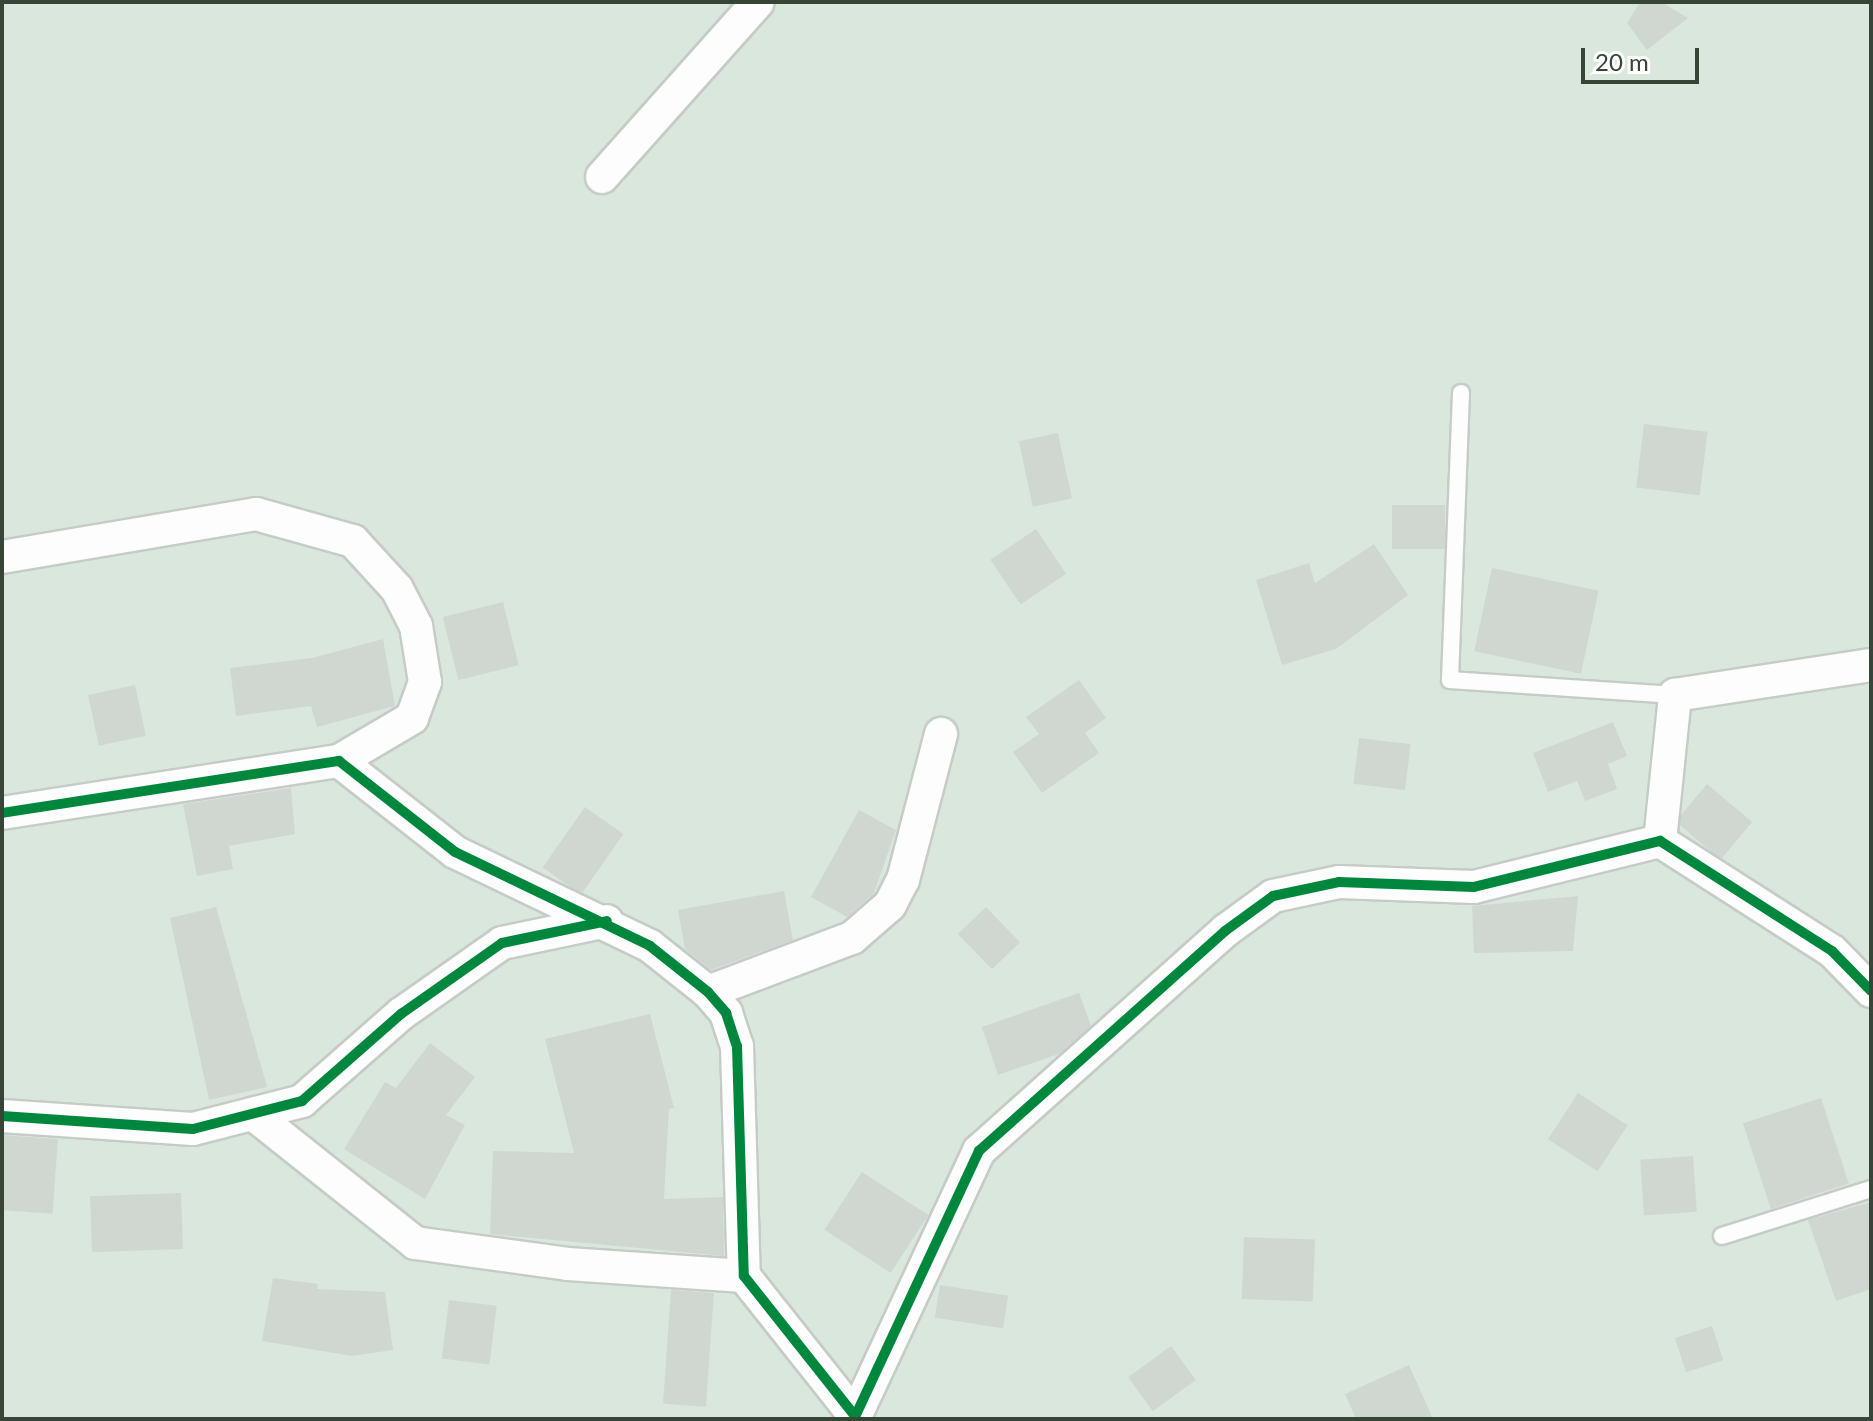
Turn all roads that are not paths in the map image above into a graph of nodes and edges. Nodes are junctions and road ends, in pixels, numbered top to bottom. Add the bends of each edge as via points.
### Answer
1 (758, 2) edge
2 (602, 177) dead end
3 (1461, 393) dead end
4 (2, 557) edge
5 (1871, 665) edge
6 (1675, 695) junction
7 (941, 734) dead end
8 (339, 761) junction
9 (2, 813) edge
10 (1660, 841) junction
11 (607, 921) junction
12 (1871, 991) edge
13 (708, 992) junction
14 (253, 1114) junction
15 (2, 1116) edge
16 (1871, 1189) edge
17 (1722, 1236) dead end
18 (744, 1276) junction
19 (854, 1418) edge

1 - 2 street
3 - 6 lane via 1450,680
4 - 8 street via 256,514 353,541 397,589 416,626 425,682 412,718
5 - 6 street
6 - 10 street
7 - 13 street via 903,880 890,905 852,938
8 - 9 street
8 - 11 street via 455,852
10 - 12 street via 1832,951
10 - 19 street via 1474,887 1339,882 1273,896 1225,931 979,1151
11 - 13 street
11 - 14 street via 502,943 401,1014 302,1101
13 - 18 street via 726,1013 737,1046
14 - 15 street via 193,1129
14 - 18 street via 415,1243 568,1264
16 - 17 lane
18 - 19 street

